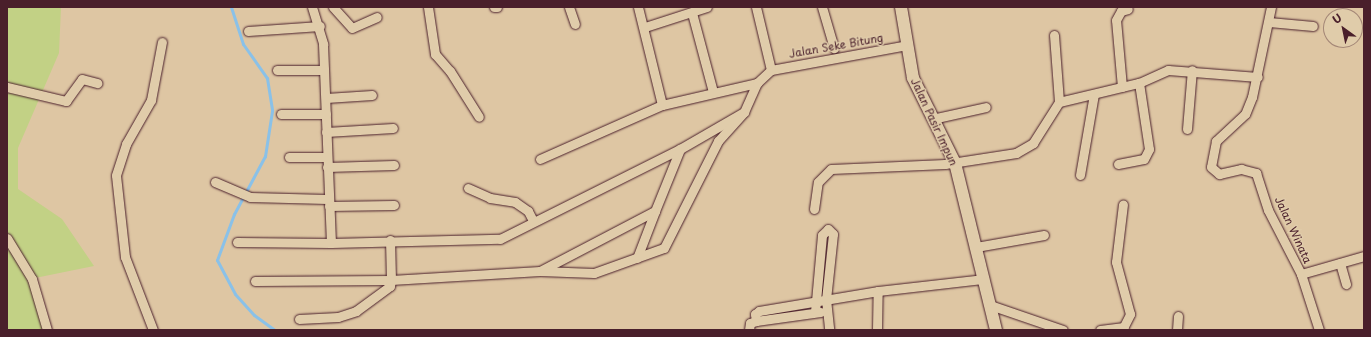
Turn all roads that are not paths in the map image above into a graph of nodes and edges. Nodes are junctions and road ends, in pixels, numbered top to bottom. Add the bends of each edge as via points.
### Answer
1 (312, 7) edge
2 (333, 7) edge
3 (428, 7) edge
4 (494, 7) edge
5 (497, 7) edge
6 (569, 7) edge
7 (638, 7) edge
8 (707, 7) edge
9 (756, 7) edge
10 (822, 7) edge
11 (901, 7) edge
12 (1271, 7) edge
13 (1128, 9) dead end
14 (692, 13) junction
15 (377, 17) dead end
16 (1269, 22) junction
17 (575, 24) dead end
18 (320, 26) junction
19 (1313, 26) dead end
20 (645, 27) junction
21 (248, 31) dead end
22 (1054, 35) dead end
23 (162, 42) dead end
24 (907, 45) junction
25 (834, 48) dead end
26 (277, 70) dead end
27 (324, 70) junction
28 (771, 70) junction
29 (1192, 70) junction
30 (1258, 77) junction
31 (97, 83) dead end
32 (757, 83) junction
33 (1139, 83) junction
34 (7, 87) edge
35 (1122, 87) junction
36 (713, 92) junction
37 (1094, 94) junction
38 (372, 95) dead end
39 (326, 98) junction
40 (1059, 102) junction
41 (662, 105) junction
42 (986, 107) dead end
43 (744, 112) junction
44 (281, 114) dead end
45 (326, 114) junction
46 (479, 117) dead end
47 (932, 119) junction
48 (393, 128) dead end
49 (1187, 129) dead end
50 (326, 132) junction
51 (680, 149) junction
52 (289, 157) dead end
53 (326, 157) junction
54 (540, 159) dead end
55 (955, 163) junction
56 (1118, 164) dead end
57 (394, 165) dead end
58 (327, 167) junction
59 (1080, 175) dead end
60 (215, 182) dead end
61 (468, 188) dead end
62 (328, 203) junction
63 (1123, 204) dead end
64 (394, 205) dead end
65 (814, 209) dead end
66 (655, 211) junction
67 (533, 221) junction
68 (1044, 235) dead end
69 (7, 238) edge
70 (390, 240) junction
71 (237, 242) dead end
72 (331, 243) junction
73 (976, 247) junction
74 (1364, 256) edge
75 (637, 258) junction
76 (1340, 263) junction
77 (540, 271) junction
78 (1301, 274) junction
79 (984, 279) junction
80 (391, 280) junction
81 (256, 281) dead end
82 (1346, 284) dead end
83 (878, 291) junction
84 (826, 299) junction
85 (815, 301) junction
86 (990, 305) junction
87 (828, 311) junction
88 (815, 312) junction
89 (1178, 316) dead end
90 (299, 319) dead end
91 (756, 321) junction
92 (1123, 328) edge
93 (47, 330) edge
94 (153, 330) edge
95 (749, 330) edge
96 (829, 330) edge
97 (877, 330) edge
98 (996, 330) edge
99 (1063, 330) edge
100 (1100, 330) edge
101 (1177, 330) edge
102 (1319, 330) edge

1 - 18 street
2 - 15 street via 352,28
3 - 46 street via 436,54 450,70
4 - 5 street
6 - 17 street
7 - 20 street
8 - 14 street
9 - 28 street
10 - 25 street
11 - 24 street, Jalan Pasir Impun
12 - 16 street
13 - 35 street via 1121,11 1116,20
14 - 20 street
14 - 36 street
16 - 19 street
16 - 30 street
18 - 21 street
18 - 27 street
20 - 41 street
22 - 40 street
23 - 94 street via 151,100 126,144 116,175 125,257
24 - 28 street, Jalan Seke Bitung
24 - 47 street, Jalan Pasir Impun via 913,78
26 - 27 street
27 - 39 street
28 - 32 street
29 - 30 street
29 - 33 street via 1168,70
29 - 49 street
30 - 78 street, Jalan Winata via 1245,114 1216,141 1211,167 1218,174 1241,169 1256,173 1268,210
31 - 34 street via 82,79 66,100
32 - 36 street
32 - 43 street
33 - 35 street
33 - 56 street via 1149,149 1144,159
35 - 37 street
36 - 41 street
37 - 40 street
37 - 59 street
38 - 39 street
39 - 45 street
40 - 55 street via 1033,143 1016,153
41 - 54 street
42 - 47 street
43 - 51 street
43 - 75 street via 718,141 664,248
44 - 45 street
45 - 50 street
47 - 55 street, Jalan Pasir Impun
48 - 50 street
50 - 53 street
51 - 66 street
51 - 67 street
52 - 53 street
53 - 58 street
55 - 65 street via 831,169 818,182
55 - 73 street, Jalan Pasir Impun
57 - 58 street
58 - 62 street
60 - 62 street via 250,196
61 - 67 street via 490,198 515,202 528,211
62 - 64 street
62 - 72 street
63 - 92 street via 1116,262 1130,314
66 - 75 street
66 - 77 street
67 - 70 street via 496,240
68 - 73 street
69 - 93 street via 32,279
70 - 72 street
70 - 80 street
71 - 72 street
73 - 79 street, Jalan Pasir Impun
74 - 76 street
75 - 77 street via 594,273
76 - 78 street
76 - 82 street
77 - 80 street
78 - 102 street, Jalan Winata
79 - 83 street
79 - 86 street, Jalan Pasir Impun
80 - 81 street
80 - 90 street via 390,286 356,311 338,317
83 - 84 street
83 - 97 street
84 - 85 street
84 - 85 street via 833,234 828,229 822,235
84 - 87 street
85 - 88 street
85 - 91 street via 759,311 755,314
86 - 98 street, Jalan Pasir Impun
86 - 99 street
87 - 88 street
87 - 96 street
88 - 91 street
89 - 101 street
91 - 95 street via 750,323
92 - 100 street

